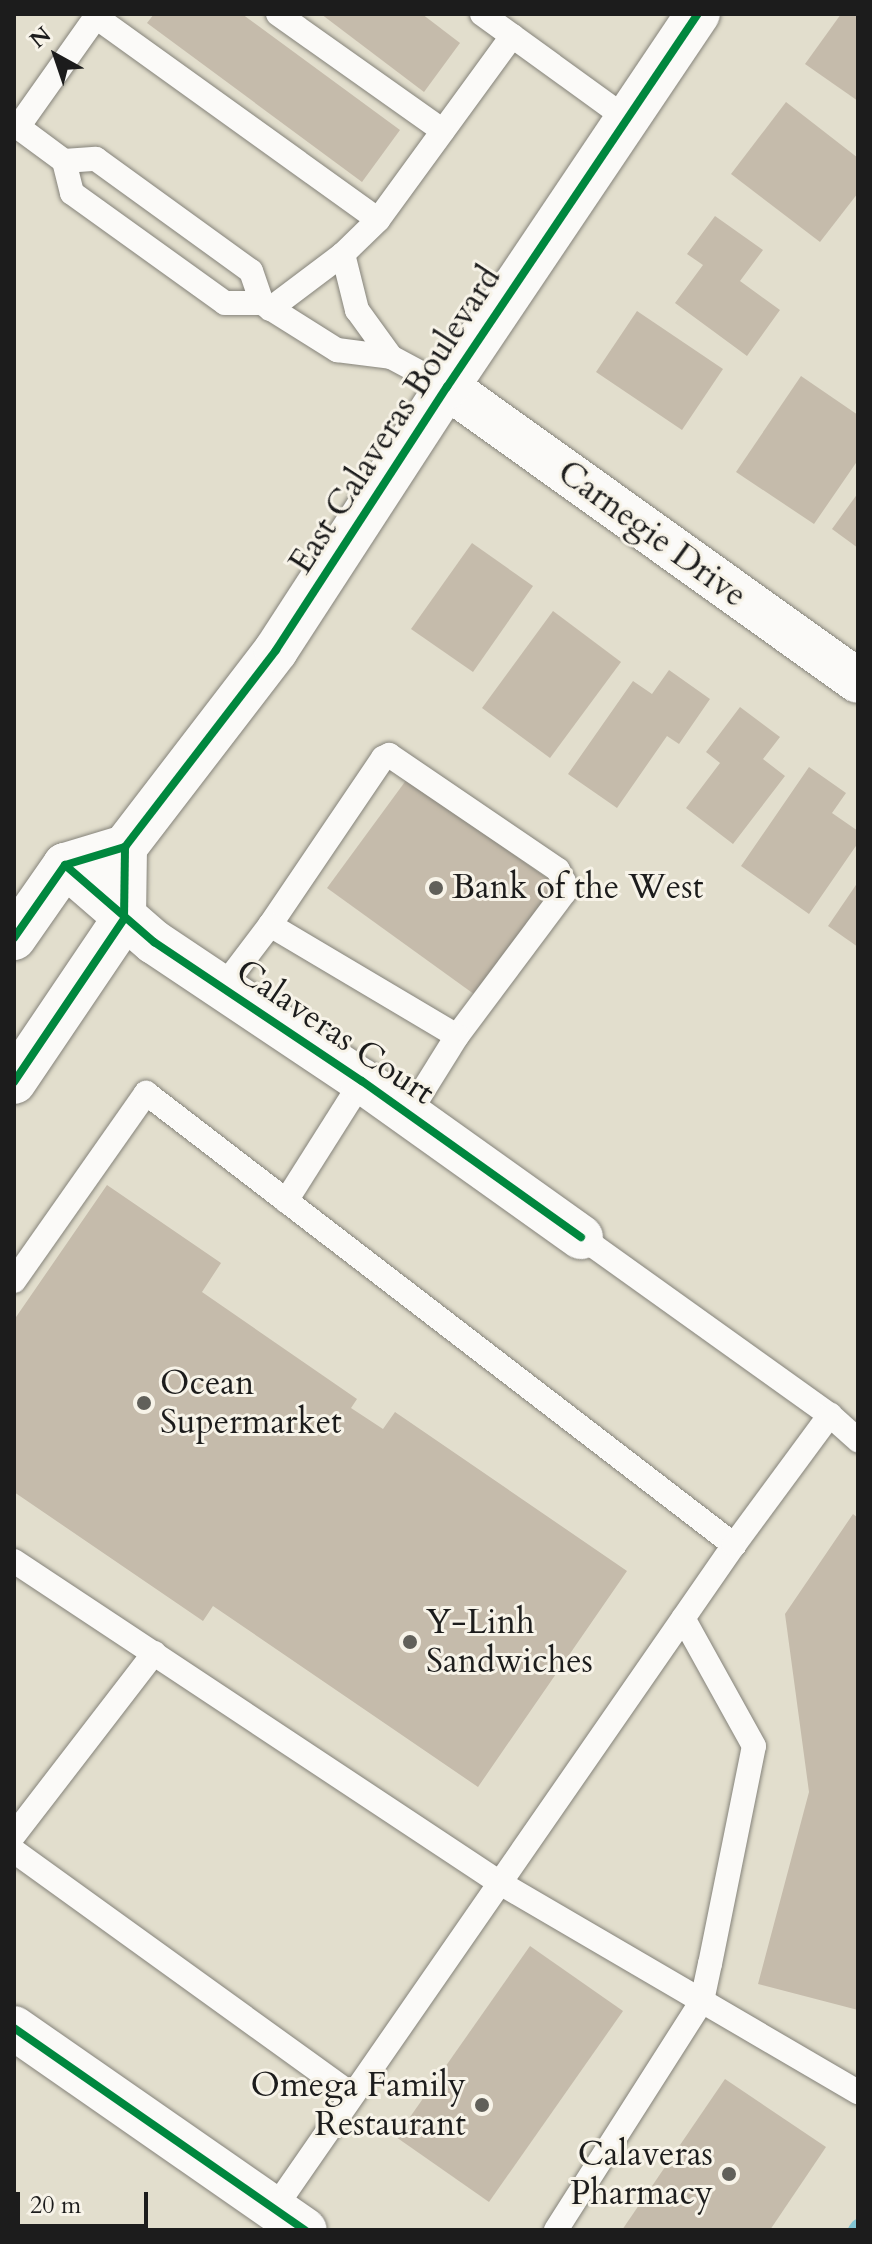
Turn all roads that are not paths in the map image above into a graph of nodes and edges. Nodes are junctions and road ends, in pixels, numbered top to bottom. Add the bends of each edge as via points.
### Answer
1 (278, 14) edge
2 (482, 14) edge
3 (698, 14) edge
4 (97, 16) edge
5 (512, 36) junction
6 (627, 119) junction
7 (443, 131) junction
8 (64, 161) junction
9 (378, 220) junction
10 (343, 254) junction
11 (266, 306) junction
12 (391, 357) junction
13 (447, 387) junction
14 (858, 681) edge
15 (125, 847) junction
16 (65, 865) junction
17 (124, 919) junction
18 (270, 925) junction
19 (14, 938) edge
20 (223, 987) junction
21 (457, 1036) junction
22 (362, 1081) junction
23 (14, 1082) edge
24 (409, 1113) junction
25 (286, 1201) junction
26 (581, 1237) joint
27 (14, 1281) edge
28 (830, 1415) junction
29 (858, 1440) edge
30 (734, 1545) junction
31 (14, 1561) edge
32 (683, 1618) junction
33 (154, 1653) junction
34 (14, 1835) edge
35 (14, 1851) edge
36 (500, 1883) junction
37 (702, 2001) junction
38 (14, 2028) edge
39 (858, 2092) edge
40 (352, 2095) junction
41 (289, 2219) edge
42 (556, 2230) edge

1 - 7 lane
2 - 5 lane
3 - 6 main road, East Calaveras Boulevard
4 - 8 lane via 18,127
4 - 9 lane
5 - 6 lane
5 - 7 lane
6 - 13 main road, East Calaveras Boulevard
7 - 9 lane
8 - 11 lane via 96,159 251,271
8 - 11 lane via 72,193 212,294 225,303
9 - 10 lane
10 - 11 lane
10 - 12 lane via 357,310
11 - 12 lane via 337,350
12 - 13 lane
13 - 14 main road, Carnegie Drive
13 - 15 main road, East Calaveras Boulevard via 276,650
15 - 16 main road
15 - 17 main road
16 - 17 main road, Calaveras Court
16 - 19 main road
17 - 20 main road, Calaveras Court
17 - 23 main road
18 - 20 lane
18 - 21 lane
18 - 21 lane via 389,755 558,870 564,882 564,893
20 - 22 main road, Calaveras Court
21 - 24 lane
22 - 24 main road, Calaveras Court
22 - 25 lane
24 - 26 main road, Calaveras Court
25 - 27 lane via 146,1093
25 - 30 lane
26 - 28 lane
28 - 29 lane
28 - 30 lane
30 - 32 lane
31 - 33 lane
32 - 36 lane
32 - 37 lane via 754,1746
33 - 34 lane
33 - 36 lane
35 - 40 lane
36 - 37 lane
36 - 40 lane
37 - 39 lane
37 - 42 lane
38 - 41 main road
40 - 41 lane

